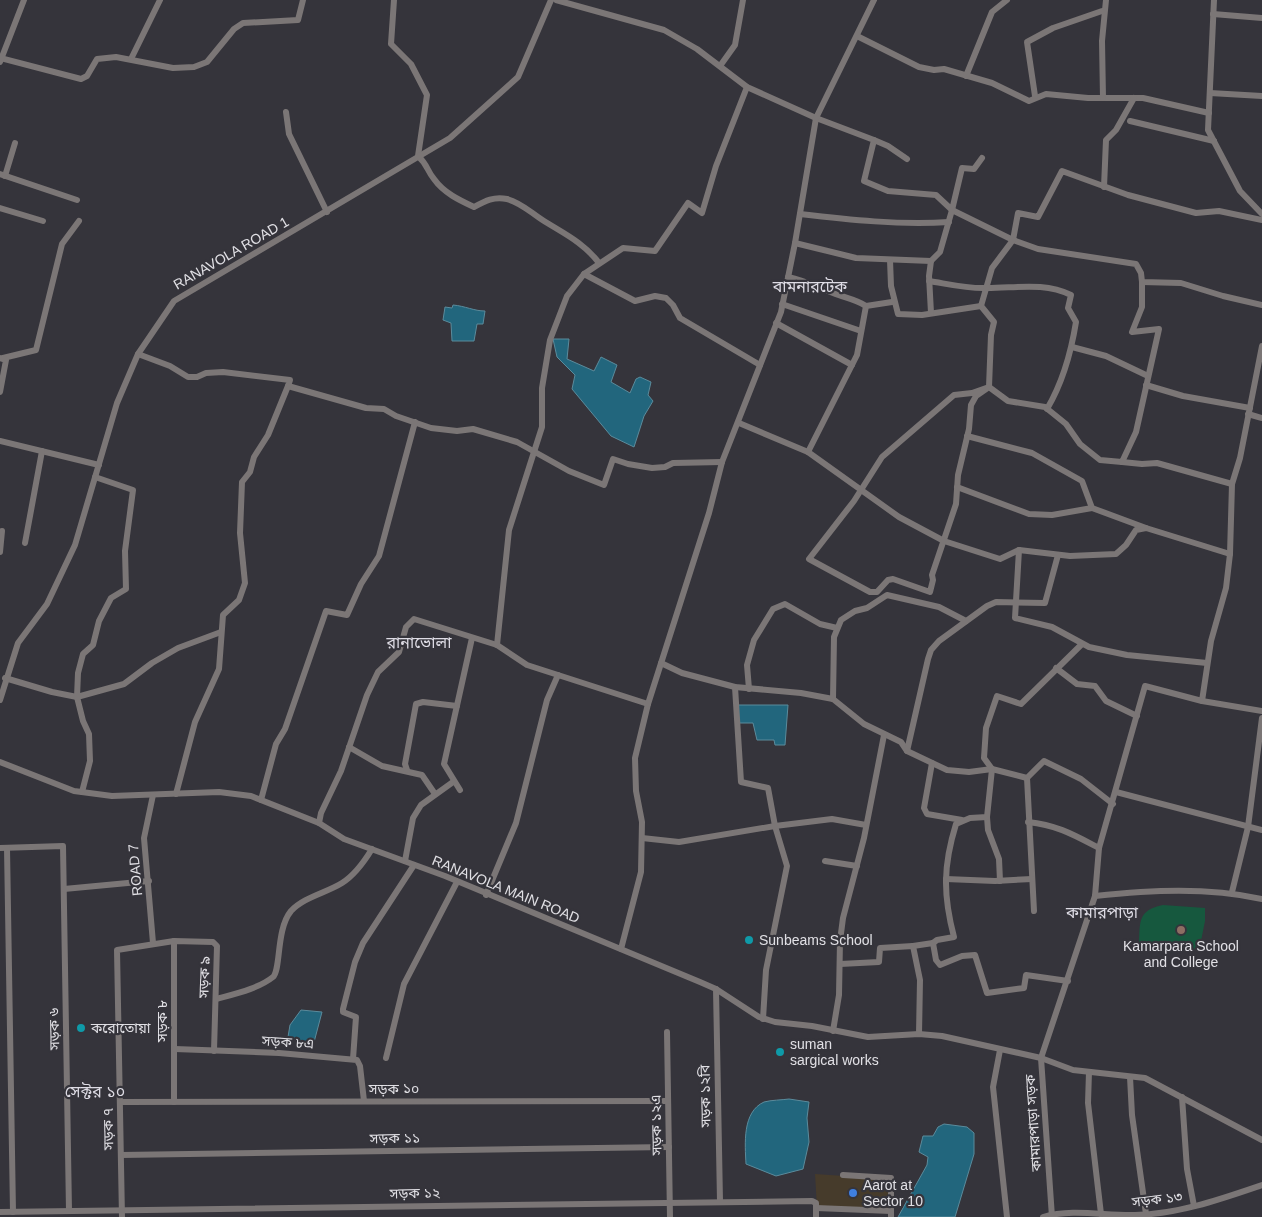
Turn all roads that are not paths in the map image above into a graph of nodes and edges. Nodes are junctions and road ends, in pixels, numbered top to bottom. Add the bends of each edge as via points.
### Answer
1 (24, 0) edge
2 (160, 0) edge
3 (303, 0) edge
4 (394, 0) edge
5 (552, 0) edge
6 (556, 0) edge
7 (743, 0) edge
8 (874, 0) edge
9 (1006, 0) edge
10 (1106, 0) edge
11 (1214, 0) edge
12 (1102, 11) dead end
13 (1213, 14) junction
14 (1262, 18) edge
15 (857, 36) junction
16 (131, 59) junction
17 (0, 60) edge
18 (720, 66) junction
19 (966, 76) junction
20 (747, 87) junction
21 (1210, 93) junction
22 (1035, 96) junction
23 (1262, 96) edge
24 (1103, 98) junction
25 (1134, 98) junction
26 (286, 112) dead end
27 (1209, 113) junction
28 (816, 118) junction
29 (1130, 121) dead end
30 (874, 140) junction
31 (1214, 141) junction
32 (14, 144) dead end
33 (418, 156) junction
34 (982, 158) dead end
35 (907, 160) dead end
36 (3, 175) edge
37 (1104, 187) junction
38 (77, 200) dead end
39 (0, 208) edge
40 (952, 210) junction
41 (327, 212) junction
42 (800, 214) junction
43 (1262, 214) edge
44 (1262, 220) edge
45 (43, 221) dead end
46 (79, 221) dead end
47 (949, 222) junction
48 (1013, 240) junction
49 (796, 243) junction
50 (890, 260) junction
51 (931, 261) junction
52 (599, 263) junction
53 (584, 274) junction
54 (788, 277) junction
55 (929, 281) junction
56 (1142, 282) junction
57 (986, 288) junction
58 (892, 302) dead end
59 (782, 304) junction
60 (1262, 305) edge
61 (866, 306) junction
62 (981, 306) junction
63 (931, 313) junction
64 (776, 323) junction
65 (861, 330) junction
66 (1262, 346) edge
67 (1072, 348) junction
68 (138, 354) junction
69 (2, 358) edge
70 (760, 365) junction
71 (852, 365) junction
72 (1148, 376) junction
73 (1146, 385) junction
74 (288, 386) junction
75 (989, 387) junction
76 (0, 388) edge
77 (1048, 409) junction
78 (1249, 411) junction
79 (1262, 418) edge
80 (415, 422) junction
81 (739, 423) junction
82 (967, 436) junction
83 (0, 441) edge
84 (42, 451) junction
85 (808, 452) junction
86 (534, 453) junction
87 (722, 462) junction
88 (1122, 462) junction
89 (99, 465) junction
90 (95, 477) junction
91 (1232, 484) junction
92 (957, 486) junction
93 (862, 489) junction
94 (1092, 508) junction
95 (1146, 528) junction
96 (2, 531) dead end
97 (944, 541) junction
98 (25, 543) dead end
99 (1020, 550) junction
100 (0, 552) edge
101 (1230, 554) junction
102 (1058, 555) junction
103 (1016, 602) junction
104 (966, 621) junction
105 (837, 628) junction
106 (222, 632) junction
107 (472, 638) junction
108 (1082, 644) junction
109 (497, 645) junction
110 (661, 663) junction
111 (1207, 663) junction
112 (1056, 668) junction
113 (558, 675) junction
114 (5, 678) junction
115 (735, 688) junction
116 (749, 689) junction
117 (77, 697) junction
118 (833, 699) junction
119 (0, 700) edge
120 (1202, 701) junction
121 (648, 704) junction
122 (457, 706) junction
123 (1262, 712) edge
124 (1137, 716) junction
125 (1262, 718) edge
126 (884, 735) junction
127 (349, 747) junction
128 (907, 751) junction
129 (0, 762) edge
130 (932, 763) junction
131 (992, 769) junction
132 (407, 770) junction
133 (1027, 778) junction
134 (453, 782) junction
135 (460, 790) dead end
136 (82, 792) junction
137 (1116, 792) junction
138 (176, 794) junction
139 (436, 794) junction
140 (153, 795) junction
141 (261, 800) junction
142 (1113, 804) junction
143 (987, 817) junction
144 (962, 820) junction
145 (1028, 822) junction
146 (319, 823) junction
147 (866, 825) junction
148 (775, 826) junction
149 (1248, 827) junction
150 (1262, 830) edge
151 (642, 838) junction
152 (0, 848) edge
153 (8, 848) junction
154 (1099, 848) junction
155 (372, 849) junction
156 (405, 861) junction
157 (825, 861) dead end
158 (414, 865) junction
159 (857, 866) junction
160 (946, 879) junction
161 (1032, 879) junction
162 (149, 881) junction
163 (1000, 881) junction
164 (457, 882) junction
165 (64, 889) junction
166 (1232, 892) junction
167 (486, 895) junction
168 (1095, 896) junction
169 (1262, 899) edge
170 (1034, 911) dead end
171 (174, 941) junction
172 (153, 943) junction
173 (933, 944) junction
174 (913, 946) junction
175 (621, 949) junction
176 (117, 950) joint
177 (840, 964) junction
178 (1068, 981) junction
179 (716, 989) junction
180 (216, 1000) junction
181 (764, 1019) junction
182 (833, 1031) junction
183 (667, 1032) dead end
184 (919, 1034) junction
185 (175, 1049) junction
186 (1000, 1050) junction
187 (214, 1051) junction
188 (386, 1058) dead end
189 (1042, 1058) junction
190 (353, 1060) junction
191 (1089, 1072) junction
192 (1130, 1077) junction
193 (1182, 1098) junction
194 (668, 1101) junction
195 (120, 1102) junction
196 (174, 1102) junction
197 (364, 1102) junction
198 (1262, 1140) edge
199 (669, 1147) junction
200 (121, 1155) junction
201 (843, 1175) dead end
202 (1262, 1185) edge
203 (670, 1201) junction
204 (720, 1201) junction
205 (1194, 1206) junction
206 (816, 1208) junction
207 (69, 1211) junction
208 (0, 1212) edge
209 (13, 1212) junction
210 (122, 1214) edge
211 (891, 1214) edge
212 (1101, 1214) junction
213 (1146, 1214) junction
214 (1052, 1216) edge
215 (1136, 1216) edge
216 (670, 1217) edge
217 (816, 1217) edge
218 (1007, 1217) edge
219 (1043, 1217) edge

1 - 17 street
2 - 16 street
3 - 16 street via 298,20 243,24 234,29 207,62 194,67 173,68
4 - 33 street via 391,44 411,64 427,95
5 - 33 street, RANAVOLA ROAD 1 via 518,78 450,138
6 - 18 street via 664,30
7 - 18 street via 734,45
8 - 15 street
9 - 19 street via 992,12
10 - 24 street via 1102,41
11 - 13 street
12 - 22 street via 1053,28 1027,42
13 - 14 street
13 - 21 street
15 - 19 street via 919,67 944,69
15 - 28 street
16 - 17 street via 97,58 82,79
18 - 20 street
19 - 22 street via 992,83 1028,101
20 - 28 street
20 - 52 street via 716,166 702,213 688,203 655,251 623,248
21 - 23 street
21 - 27 street
22 - 24 street via 1056,94
24 - 25 street
25 - 27 street
25 - 37 street via 1116,130 1106,140
26 - 41 street via 289,134
27 - 31 street via 1208,130
28 - 30 street
28 - 42 street
29 - 31 street
30 - 35 street
30 - 40 street via 864,181 888,191 936,195
31 - 43 street via 1240,191
32 - 36 street
33 - 41 street, RANAVOLA ROAD 1
33 - 52 street via 433,178 454,198 474,207 490,198 520,204 577,240
34 - 40 street via 974,168 962,168
36 - 38 street
37 - 44 street via 1196,213 1219,212
37 - 48 street via 1062,172 1038,217 1018,213
39 - 45 street
40 - 47 street
40 - 48 street
41 - 68 street, RANAVOLA ROAD 1 via 174,301
42 - 47 street via 911,224
42 - 49 street
46 - 69 street via 62,244 36,350
47 - 51 street via 940,252
48 - 56 street via 1038,249 1136,264
48 - 57 street via 992,268
49 - 50 street via 856,258
49 - 54 street
50 - 51 street
50 - 63 street via 891,286 898,314
51 - 55 street
52 - 53 street
53 - 70 street via 635,300 655,296 666,298 680,318
53 - 86 street via 566,296 550,340 542,388 542,427
54 - 59 street
54 - 61 street via 810,282
55 - 57 street
55 - 63 street
56 - 60 street via 1181,283
56 - 72 street via 1142,307 1132,332 1159,329
57 - 62 street
57 - 67 street via 1032,285 1062,290 1071,295 1068,308 1076,322
58 - 61 street
59 - 64 street
59 - 65 street
61 - 65 street
62 - 63 street
62 - 75 street via 994,322
64 - 70 street
64 - 71 street
65 - 71 street
66 - 78 street
67 - 72 street via 1106,356
67 - 77 street
68 - 74 street via 188,377 223,372 290,380
68 - 89 street, RANAVOLA ROAD 1 via 117,403
69 - 76 street via 6,360
70 - 81 street
71 - 85 street
72 - 73 street
73 - 78 street
73 - 88 street via 1136,432
74 - 80 street via 366,408 384,409
74 - 106 street via 268,435 242,482 240,533 245,583 239,600 223,615
75 - 77 street via 1008,401
75 - 82 street via 976,396 971,405
75 - 93 street via 954,395 882,457
77 - 88 street via 1066,424 1080,444 1100,460
78 - 79 street
78 - 91 street
80 - 86 street via 457,432 474,429 517,442
80 - 141 street via 379,556 360,584 347,615 326,610 285,729 276,744
81 - 85 street
81 - 87 street
82 - 92 street
82 - 94 street via 1032,453 1082,481
83 - 84 street
84 - 89 street
84 - 98 street
85 - 93 street
86 - 87 street via 604,485 613,459 652,468 673,463
86 - 109 street via 509,530
87 - 110 street
88 - 91 street via 1157,463
89 - 90 street, RANAVOLA ROAD 1
90 - 114 street, RANAVOLA ROAD 1 via 75,545 47,604 18,643
90 - 117 street via 133,490 125,551 126,589 111,598 99,621 93,645 83,654
91 - 101 street
92 - 94 street via 1029,514 1052,515
92 - 97 street via 956,504
93 - 97 street via 899,517
93 - 97 street via 810,559 870,592 877,592 893,579 928,593
94 - 95 street
95 - 101 street
95 - 102 street via 1136,530 1116,554
96 - 100 street
97 - 99 street via 1000,559
99 - 102 street
99 - 103 street
101 - 111 street via 1226,588
102 - 103 street via 1045,603
103 - 104 street via 996,602
103 - 108 street via 1015,618 1052,627
104 - 105 street via 939,607 887,595 841,620
104 - 128 street via 931,650
105 - 116 street via 820,624 785,604 773,609 754,640 747,665
105 - 118 street
106 - 117 street via 178,648 152,662 124,684
106 - 138 street via 219,669 195,722
107 - 109 street
107 - 122 street
107 - 127 street via 414,619 406,627 399,652 378,672
108 - 111 street via 1127,655
108 - 112 street
109 - 113 street via 528,665
110 - 115 street via 682,673
110 - 121 street
111 - 120 street
112 - 124 street via 1077,684 1095,686 1106,701
112 - 131 street via 1021,704 997,696 986,736 984,758
113 - 121 street
113 - 167 street via 547,700 516,823
114 - 117 street
114 - 119 street, RANAVOLA ROAD 1
115 - 116 street
115 - 148 street via 741,782 768,788
116 - 118 street
117 - 136 street via 89,734 90,761
118 - 126 street via 864,724
120 - 123 street
120 - 124 street via 1146,686
121 - 151 street via 634,758
122 - 132 street via 416,704 405,764
122 - 134 street via 444,764
124 - 137 street
125 - 149 street
126 - 128 street via 901,742
126 - 147 street
127 - 132 street via 382,766
127 - 146 street
128 - 130 street
129 - 136 street, RANAVOLA MAIN ROAD via 74,792
130 - 131 street via 947,770
130 - 144 street via 924,808 927,814
131 - 133 street
131 - 143 street
132 - 139 street via 422,775
133 - 142 street via 1044,761 1081,779
133 - 145 street
134 - 135 street
134 - 139 street
136 - 140 street, RANAVOLA MAIN ROAD via 112,796
137 - 142 street
137 - 149 street
138 - 140 street, RANAVOLA MAIN ROAD
138 - 141 street, RANAVOLA MAIN ROAD via 219,792
139 - 156 street via 422,802 413,818
140 - 162 street, ROAD 7 via 144,838
141 - 146 street, RANAVOLA MAIN ROAD
142 - 154 street
143 - 144 street
143 - 163 street via 988,830 999,859
144 - 160 street via 956,824 950,845
145 - 154 street via 1050,824
145 - 161 street
146 - 155 street, RANAVOLA MAIN ROAD via 344,839
147 - 148 street via 832,820
147 - 159 street
148 - 151 street via 679,842
148 - 181 street via 787,866 766,970
149 - 150 street
149 - 166 street
151 - 175 street via 641,872
152 - 153 street
153 - 165 street, সড়ক ৬ via 63,846
153 - 209 street
154 - 168 street
155 - 156 street, RANAVOLA MAIN ROAD
155 - 180 street via 357,870 342,883 292,910 278,944 278,967 274,976 254,987
156 - 158 street, RANAVOLA MAIN ROAD
157 - 159 street
158 - 164 street, RANAVOLA MAIN ROAD
158 - 190 street via 363,943 352,971 343,1012 356,1017
159 - 177 street via 843,918
160 - 163 street
160 - 173 street via 946,906 954,937 937,940
161 - 163 street
161 - 170 street
162 - 165 street
162 - 172 street, ROAD 7
164 - 167 street, RANAVOLA MAIN ROAD
164 - 188 street via 404,984
165 - 207 street, সড়ক ৬
166 - 168 street via 1155,890
166 - 169 street
167 - 175 street, RANAVOLA MAIN ROAD
168 - 178 street
171 - 172 street, সড়ক ৯
171 - 180 street, সড়ক ৯ via 213,942 217,946
171 - 185 street, সড়ক ৮
172 - 176 street, সড়ক ৯
173 - 174 street
173 - 178 street via 940,965 962,956 975,955 987,993 1024,988 1026,975
174 - 177 street via 880,948 878,962
174 - 184 street via 920,980
175 - 179 street, RANAVOLA MAIN ROAD
176 - 195 street, সড়ক ৭
177 - 182 street
178 - 189 street
179 - 181 street, RANAVOLA MAIN ROAD
179 - 204 street, সড়ক ১২বি
180 - 187 street, সড়ক ৯
181 - 182 street, RANAVOLA MAIN ROAD
182 - 184 street, RANAVOLA MAIN ROAD via 868,1037
183 - 194 street, সড়ক ১২এ
184 - 186 street, RANAVOLA MAIN ROAD
185 - 187 street, সড়ক ৮এ
185 - 196 street, সড়ক ৮
186 - 189 street, কামারপাড়া সড়ক
186 - 218 street via 993,1087
187 - 190 street, সড়ক ৮এ
189 - 191 street via 1062,1068
189 - 214 street, কামারপাড়া সড়ক
190 - 197 street via 360,1063
191 - 192 street
191 - 212 street via 1088,1104
192 - 193 street via 1151,1081
192 - 213 street
193 - 198 street
193 - 205 street via 1187,1169
194 - 197 street, সড়ক ১০
194 - 199 street, সড়ক ১২এ
195 - 196 street, সড়ক ১০
195 - 200 street, সড়ক ৭
196 - 197 street, সড়ক ১০
199 - 200 street, সড়ক ১১
199 - 203 street, সড়ক ১২এ
200 - 210 street, সড়ক ৭
201 - 211 street via 891,1178
202 - 205 street, সড়ক ১৩
203 - 204 street, সড়ক ১২
203 - 210 street, সড়ক ১২
203 - 216 street, সড়ক ১২এ
204 - 206 street, সড়ক ১২ via 812,1200
205 - 213 street, সড়ক ১৩
206 - 211 street
206 - 217 street
207 - 209 street, সড়ক ১২
207 - 210 street, সড়ক ১২
208 - 209 street, সড়ক ১২
212 - 214 street, সড়ক ১৩
212 - 215 street, সড়ক ১৩
213 - 215 street, সড়ক ১৩
214 - 219 street, সড়ক ১৩

